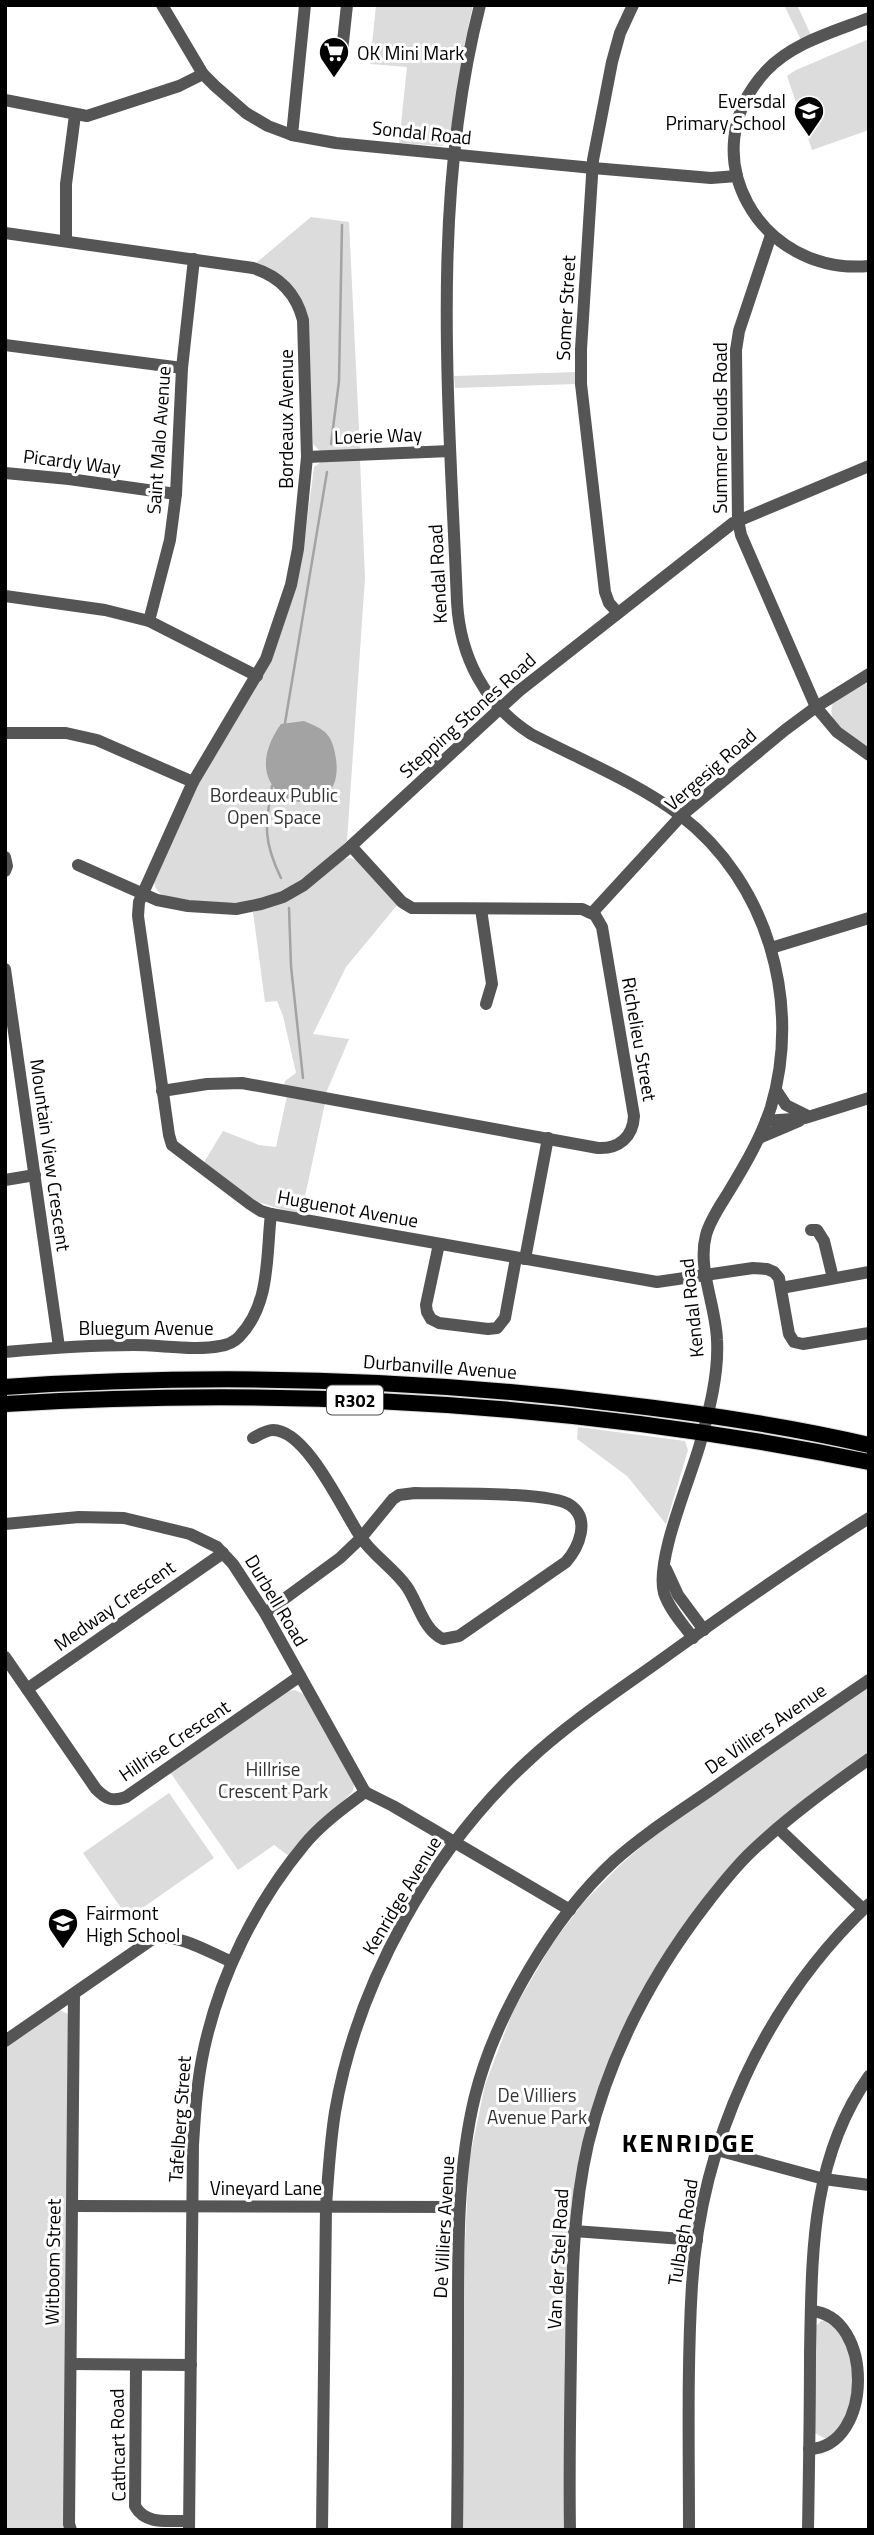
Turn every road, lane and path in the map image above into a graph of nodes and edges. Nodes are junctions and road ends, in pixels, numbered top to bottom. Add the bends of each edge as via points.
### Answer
1 (162, 5) edge
2 (305, 5) edge
3 (347, 5) edge
4 (480, 5) edge
5 (633, 5) edge
6 (869, 18) edge
7 (342, 51) dead end
8 (203, 74) junction
9 (5, 100) edge
10 (75, 115) junction
11 (292, 135) junction
12 (454, 155) junction
13 (593, 168) junction
14 (737, 176) junction
15 (5, 233) edge
16 (771, 235) junction
17 (66, 242) junction
18 (194, 259) junction
19 (869, 266) edge
20 (5, 345) edge
21 (182, 368) junction
22 (450, 451) junction
23 (307, 457) junction
24 (869, 466) edge
25 (5, 473) edge
26 (176, 495) junction
27 (738, 520) junction
28 (5, 596) edge
29 (618, 613) junction
30 (149, 621) junction
31 (869, 674) edge
32 (257, 676) junction
33 (816, 707) junction
34 (500, 708) junction
35 (5, 733) edge
36 (869, 755) edge
37 (193, 782) junction
38 (681, 816) junction
39 (351, 846) junction
40 (5, 857) edge
41 (78, 865) dead end
42 (5, 871) edge
43 (143, 893) junction
44 (481, 909) junction
45 (592, 912) junction
46 (869, 918) edge
47 (771, 948) junction
48 (5, 969) edge
49 (486, 1004) dead end
50 (776, 1090) junction
51 (162, 1091) junction
52 (869, 1098) edge
53 (809, 1117) junction
54 (766, 1121) junction
55 (759, 1138) junction
56 (548, 1139) junction
57 (35, 1175) junction
58 (5, 1180) edge
59 (271, 1214) junction
60 (811, 1230) dead end
61 (439, 1244) junction
62 (521, 1259) junction
63 (869, 1272) edge
64 (706, 1274) junction
65 (833, 1278) junction
66 (781, 1288) junction
67 (869, 1333) edge
68 (59, 1347) junction
69 (5, 1352) edge
70 (5, 1387) edge
71 (5, 1404) edge
72 (707, 1414) junction
73 (703, 1432) junction
74 (253, 1438) dead end
75 (869, 1445) edge
76 (869, 1462) edge
77 (869, 1518) edge
78 (5, 1524) edge
79 (361, 1538) junction
80 (223, 1553) junction
81 (265, 1613) junction
82 (698, 1634) junction
83 (5, 1657) edge
84 (300, 1676) junction
85 (869, 1680) edge
86 (27, 1689) junction
87 (869, 1759) edge
88 (365, 1792) junction
89 (778, 1828) junction
90 (455, 1842) junction
91 (866, 1907) edge
92 (570, 1910) junction
93 (232, 1962) junction
94 (74, 1994) junction
95 (5, 2041) edge
96 (869, 2076) edge
97 (717, 2150) junction
98 (824, 2179) junction
99 (869, 2185) edge
100 (72, 2206) junction
101 (192, 2206) junction
102 (326, 2207) junction
103 (459, 2207) junction
104 (574, 2231) junction
105 (697, 2240) junction
106 (811, 2311) junction
107 (71, 2364) junction
108 (136, 2365) junction
109 (191, 2365) junction
110 (809, 2449) junction
111 (189, 2525) edge
112 (71, 2530) edge
113 (322, 2530) edge
114 (457, 2530) edge
115 (569, 2530) edge
116 (689, 2530) edge
117 (808, 2530) edge

1 - 8 street, Sondal Road
2 - 11 street
3 - 7 street
4 - 12 street, Kendal Road
5 - 13 street, Somer Street via 612,62
6 - 14 street via 790,51 760,78 738,124
8 - 10 street via 96,115
8 - 11 street, Sondal Road via 246,113
9 - 10 street
10 - 17 street via 66,184
11 - 12 street, Sondal Road
12 - 13 street, Sondal Road
12 - 22 street, Kendal Road via 445,298
13 - 14 street, Sondal Road
13 - 29 street, Somer Street via 581,384 606,597
14 - 16 street via 750,207
15 - 17 street, Bordeaux Avenue
16 - 19 street via 811,260 842,267
16 - 27 street, Summer Clouds Road via 736,350
17 - 18 street, Bordeaux Avenue
18 - 21 street, Saint Malo Avenue
18 - 23 street, Bordeaux Avenue via 263,271 278,279 294,297 304,328
20 - 21 street
21 - 26 street, Saint Malo Avenue
22 - 23 street, Loerie Way
22 - 34 street, Kendal Road via 461,637 474,671
23 - 32 street, Bordeaux Avenue via 293,576
24 - 27 street, Stepping Stones Road
25 - 26 street, Picardy Way
26 - 30 street, Saint Malo Avenue via 170,540
27 - 29 street, Stepping Stones Road
27 - 33 street, Summer Clouds Road via 746,549
28 - 30 street
29 - 34 street, Stepping Stones Road
30 - 32 street
31 - 33 street, Vergesig Road
32 - 37 street, Bordeaux Avenue
33 - 36 street, Summer Clouds Road via 837,732
33 - 38 street, Vergesig Road
34 - 38 street, Kendal Road via 531,734
34 - 39 street, Stepping Stones Road
35 - 37 street via 66,733 97,740
37 - 43 street, Bordeaux Avenue
38 - 45 street, Vergesig Road
38 - 47 street, Kendal Road via 734,873
39 - 43 street, Stepping Stones Road via 304,885 261,904 214,909 157,900
39 - 44 street via 408,906
40 - 42 street
41 - 43 street, Stepping Stones Road
43 - 51 street, Huguenot Avenue via 138,916
44 - 45 street
44 - 49 street via 492,984
45 - 56 street, Richelieu Street via 602,926 634,1122 626,1138 611,1147
46 - 47 street
47 - 50 street, Kendal Road via 783,1016
48 - 57 street, Mountain View Crescent
50 - 53 street via 790,1109
50 - 54 street, Kendal Road
51 - 56 street, Richelieu Street via 207,1084 254,1085
51 - 59 street, Huguenot Avenue via 176,1150
52 - 53 street
53 - 54 street
53 - 55 street
54 - 55 street, Kendal Road
55 - 64 street, Kendal Road via 711,1222 704,1247
56 - 62 street
57 - 58 street
57 - 68 street, Mountain View Crescent
59 - 61 street, Huguenot Avenue
59 - 68 street, Bluegum Avenue via 264,1289 245,1329 234,1341 213,1347
60 - 65 street via 817,1230 824,1241
61 - 62 street, Huguenot Avenue
61 - 62 street via 426,1309 439,1323 488,1329 500,1325
62 - 64 street, Huguenot Avenue via 657,1282
63 - 65 street
64 - 66 street, Huguenot Avenue via 767,1269 776,1275
64 - 72 street, Kendal Road via 718,1342
65 - 66 street
66 - 67 street via 789,1334 796,1343
68 - 69 street, Bluegum Avenue
70 - 72 main road, Durbanville Avenue / R302 via 136,1380 318,1380 518,1392
71 - 73 main road, Durbanville Avenue / R302 via 163,1397 319,1398 521,1410
72 - 73 street, Kendal Road
72 - 75 main road, Durbanville Avenue / R302
73 - 76 main road, Durbanville Avenue / R302
73 - 82 street, Kendal Road via 664,1565 663,1585 665,1596
74 - 79 street via 277,1430 306,1451
77 - 82 street, Kenridge Avenue
78 - 80 street, Durbell Road via 124,1518 201,1538
79 - 79 street via 382,1509 405,1493 559,1500 571,1505 582,1527 566,1562 448,1640 432,1631 399,1576
79 - 81 street via 324,1572
80 - 81 street, Durbell Road
80 - 86 street, Medway Crescent
81 - 84 street, Durbell Road
82 - 90 street, Kenridge Avenue via 545,1746
83 - 86 street, Hillrise Crescent
84 - 86 street, Hillrise Crescent via 126,1797 113,1800 96,1789
84 - 88 street, Durbell Road
85 - 92 street, De Villiers Avenue via 635,1843
87 - 89 street, Van der Stel Road
88 - 90 street
88 - 93 street, Tafelberg Street via 305,1843 258,1911
89 - 91 street
89 - 104 street, Van der Stel Road via 742,1861 697,1916 630,2026 597,2112
90 - 92 street
90 - 102 street, Kenridge Avenue via 391,1942 356,2030 335,2110
91 - 97 street, Tulbagh Road via 815,1962 775,2020 739,2090
92 - 103 street, De Villiers Avenue via 522,1982 486,2062 469,2127
93 - 94 street via 182,1941 154,1938
93 - 101 street, Tafelberg Street via 210,2026 199,2078
94 - 95 street
94 - 100 street, Witboom Street
96 - 98 street via 847,2112
97 - 98 street
97 - 105 street, Tulbagh Road
98 - 99 street
98 - 106 street via 813,2239
100 - 101 street, Vineyard Lane
100 - 107 street, Witboom Street
101 - 102 street, Vineyard Lane
101 - 109 street, Tafelberg Street
102 - 103 street, Vineyard Lane
102 - 113 street, Kenridge Avenue
103 - 114 street, De Villiers Avenue
104 - 105 street
104 - 115 street, Van der Stel Road
105 - 116 street, Tulbagh Road via 692,2285
106 - 110 street
106 - 110 street via 830,2316 846,2330 857,2347 864,2378 862,2398 850,2425 828,2445
107 - 108 street
107 - 112 street, Witboom Street
108 - 109 street
108 - 111 street, Cathcart Road via 135,2506 150,2520
109 - 111 street, Tafelberg Street
110 - 117 street

